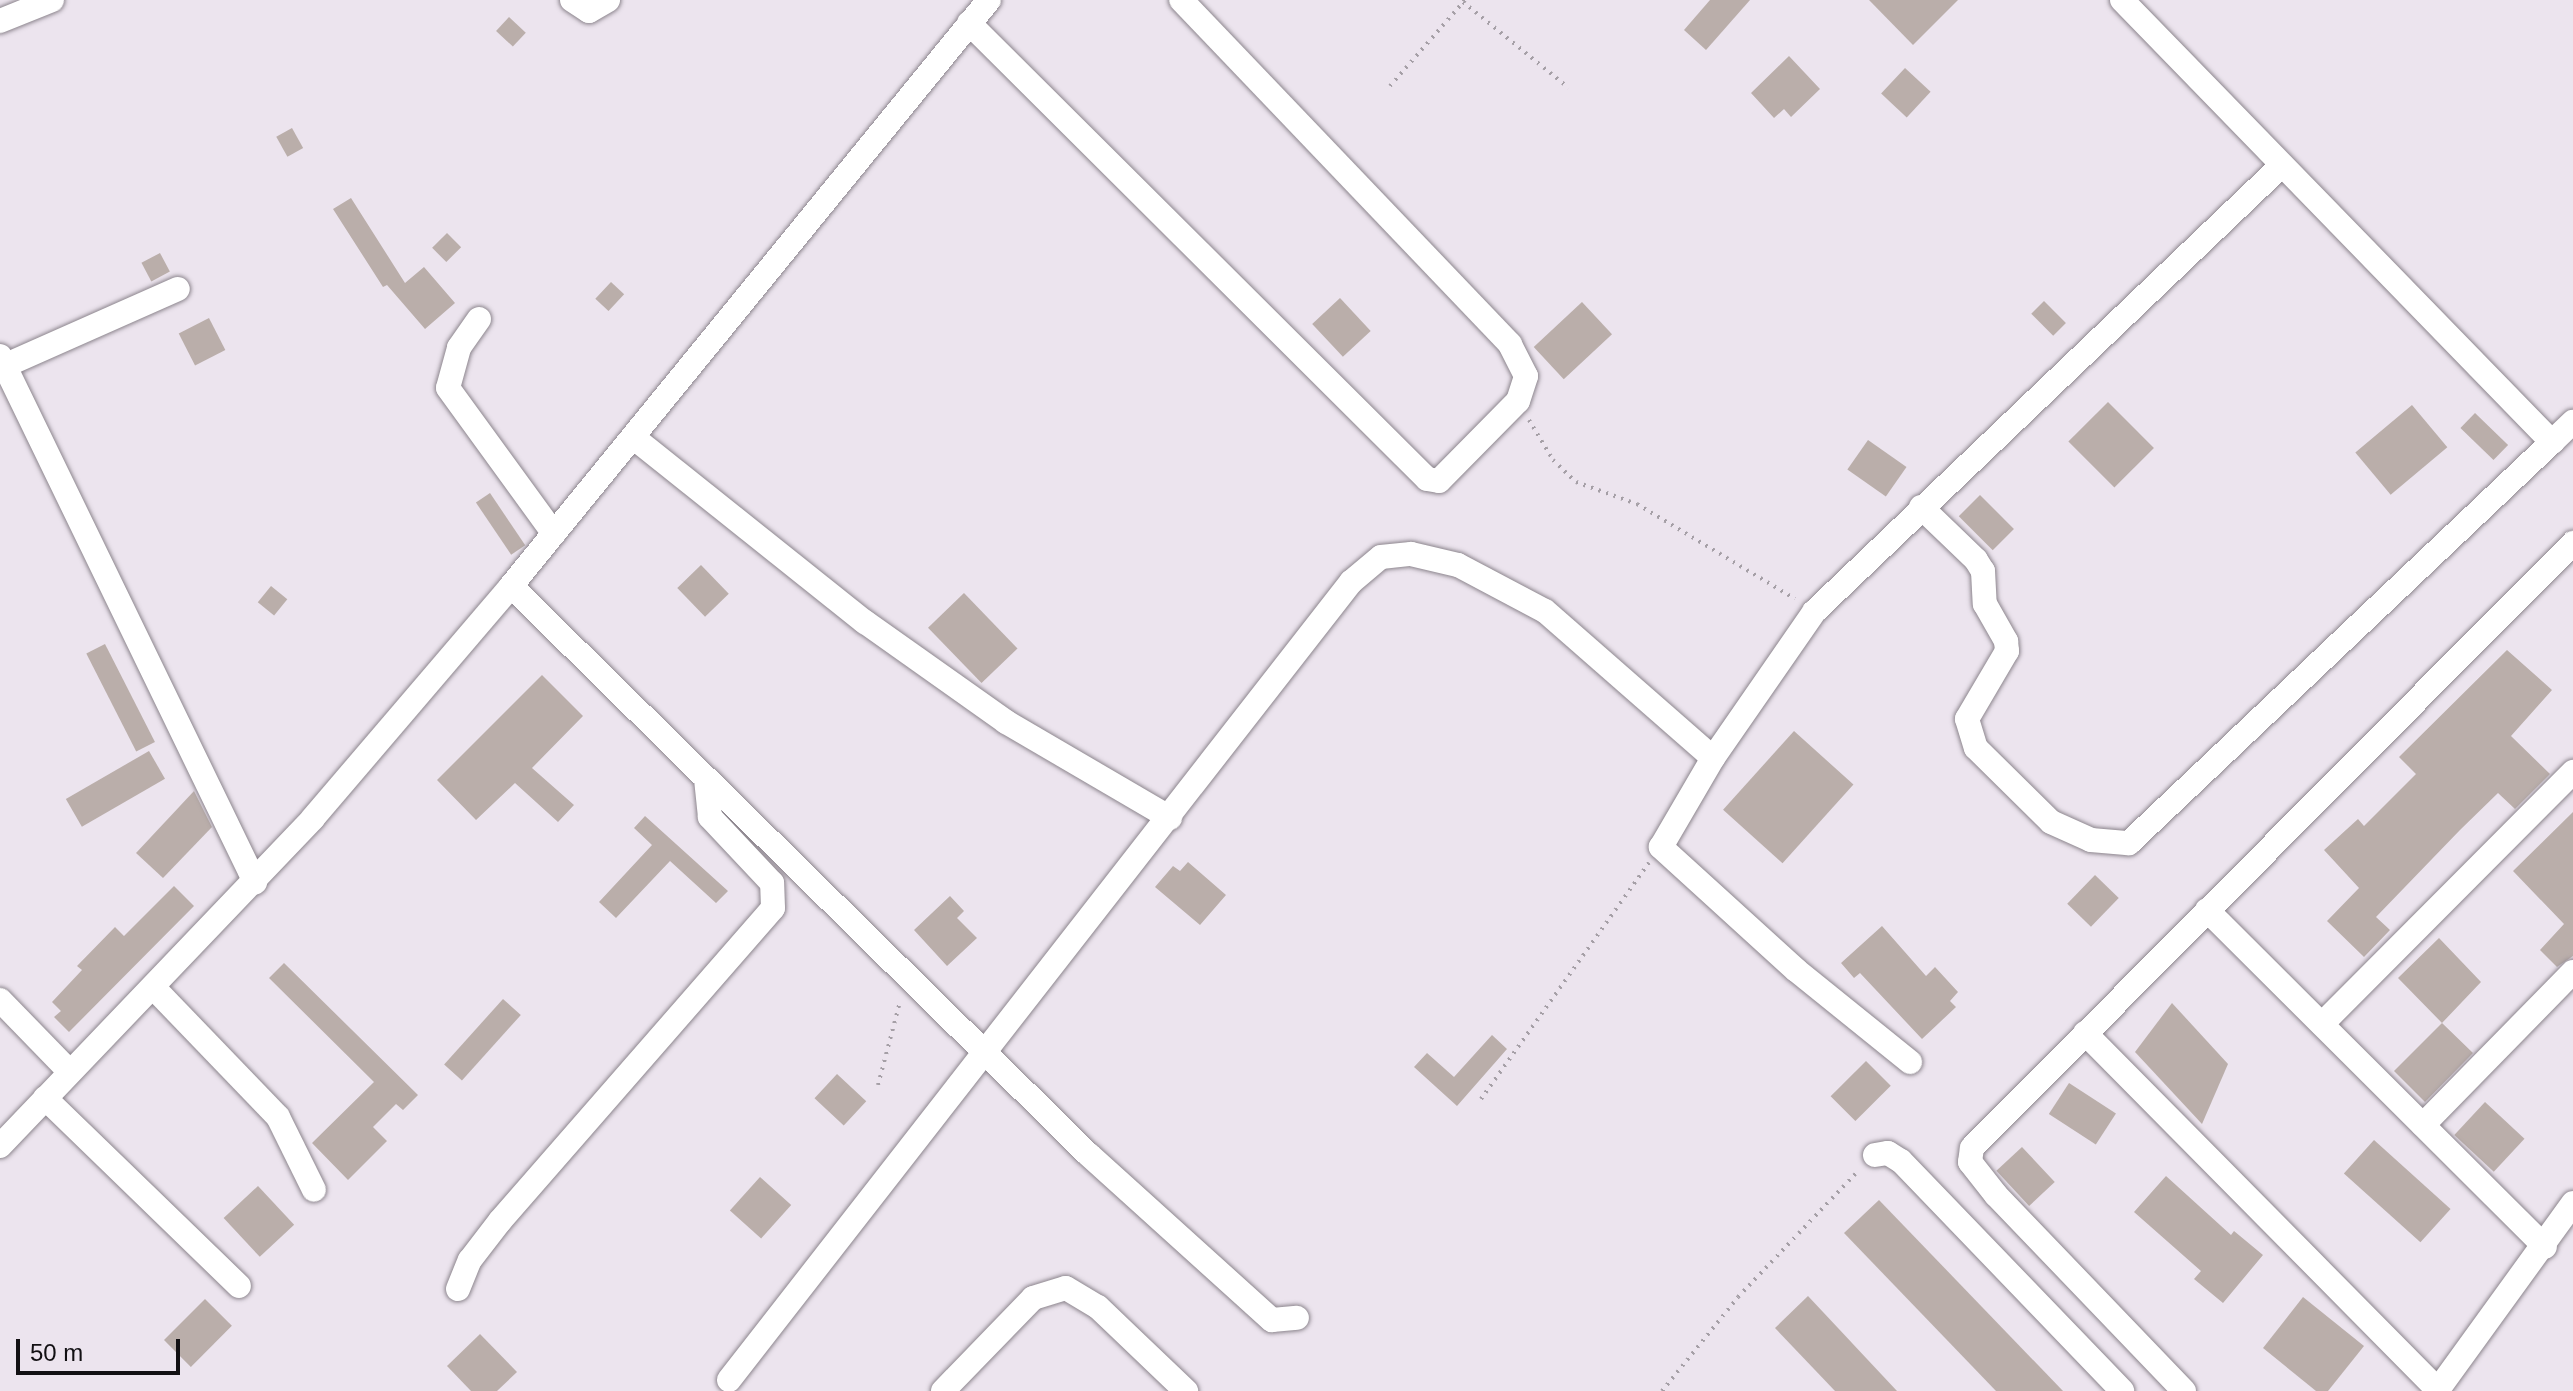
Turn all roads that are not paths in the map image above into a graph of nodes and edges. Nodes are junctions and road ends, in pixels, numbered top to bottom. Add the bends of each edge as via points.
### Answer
1 (52, 0) edge
2 (572, 0) edge
3 (608, 0) edge
4 (989, 0) edge
5 (1181, 0) edge
6 (2122, 0) edge
7 (0, 21) edge
8 (969, 23) junction
9 (2280, 167) junction
10 (178, 289) dead end
11 (479, 319) dead end
12 (2, 361) edge
13 (2573, 422) edge
14 (633, 437) junction
15 (2552, 442) junction
16 (1921, 507) junction
17 (554, 534) junction
18 (2573, 543) edge
19 (511, 586) junction
20 (1713, 758) junction
21 (2573, 772) edge
22 (706, 778) junction
23 (1170, 818) junction
24 (255, 882) junction
25 (2207, 910) junction
26 (2573, 972) edge
27 (153, 987) junction
28 (0, 1000) edge
29 (2322, 1024) junction
30 (2085, 1033) junction
31 (980, 1053) junction
32 (1910, 1062) dead end
33 (69, 1071) junction
34 (45, 1098) junction
35 (2423, 1125) junction
36 (0, 1146) edge
37 (1875, 1155) road end
38 (314, 1190) dead end
39 (2573, 1203) edge
40 (2545, 1247) junction
41 (239, 1286) dead end
42 (458, 1289) dead end
43 (1297, 1318) dead end
44 (729, 1380) dead end
45 (943, 1391) edge
46 (1186, 1391) edge
47 (2122, 1391) edge
48 (2184, 1391) edge
49 (2437, 1391) edge

1 - 7 street
2 - 3 street via 589,11
4 - 8 street
5 - 8 street via 1510,344 1526,376 1518,401 1439,481 1427,479
6 - 9 street
8 - 14 street
9 - 15 street
9 - 16 street
10 - 12 street
11 - 17 street via 459,348 448,388
12 - 24 street
13 - 15 street
14 - 17 street
14 - 23 street via 954,686 1105,785
15 - 16 street via 2129,843 2091,840 2051,822 1976,748 1967,719 2007,651 2006,641 1985,604 1983,571
16 - 20 street via 1814,612
17 - 19 street
18 - 25 street
19 - 22 street
19 - 24 street
20 - 23 street via 1545,611 1458,565 1411,554 1381,557 1351,582
20 - 32 street via 1661,847 1796,970
21 - 29 street
22 - 31 street
22 - 42 street via 710,817 772,883 773,908 500,1221 470,1260
23 - 31 street
24 - 27 street
25 - 29 street
25 - 30 street
26 - 35 street
27 - 33 street
27 - 38 street via 278,1117
28 - 33 street
29 - 35 street
30 - 48 street via 1978,1141 1970,1162
30 - 49 street
31 - 43 street via 1272,1320
31 - 44 street
33 - 34 street
34 - 36 street
34 - 41 street
35 - 40 street
37 - 47 street via 1888,1153 1901,1161
39 - 40 street
40 - 49 street
45 - 46 street via 1033,1298 1066,1288 1098,1307

